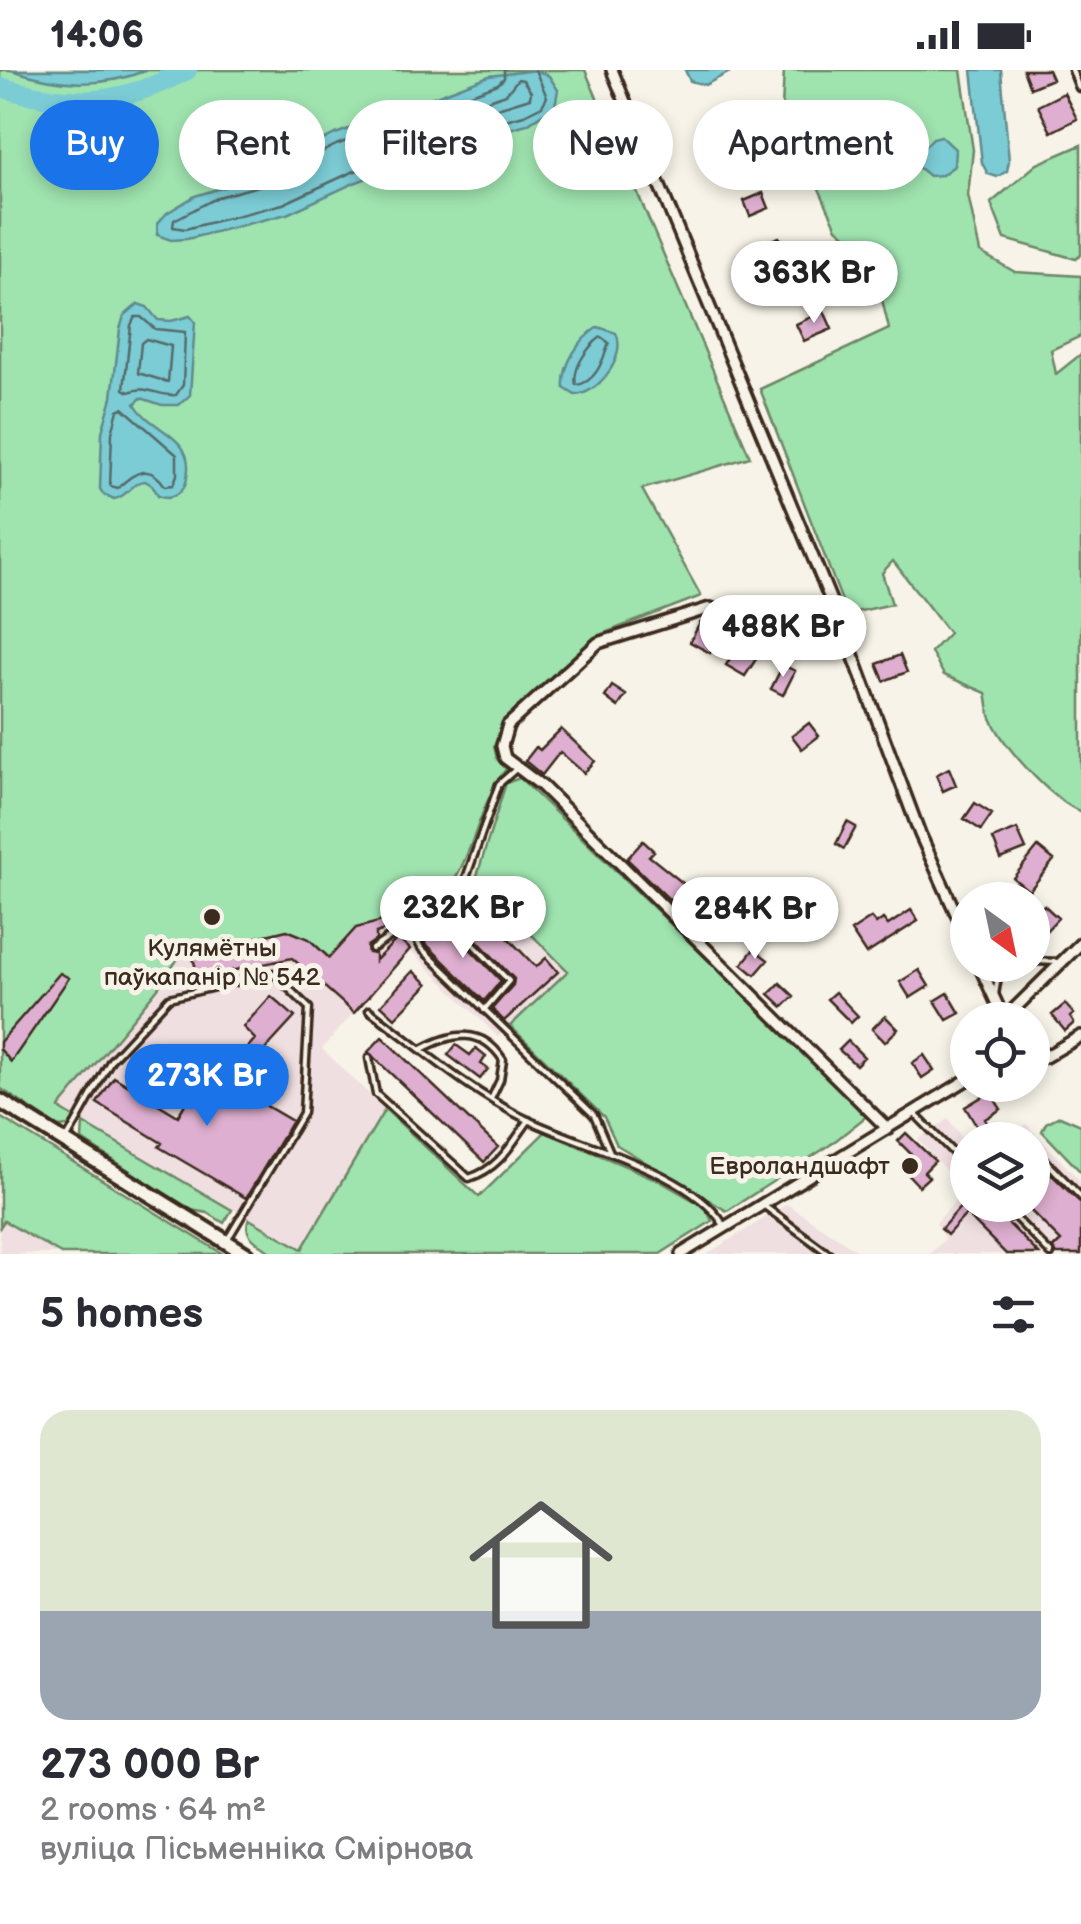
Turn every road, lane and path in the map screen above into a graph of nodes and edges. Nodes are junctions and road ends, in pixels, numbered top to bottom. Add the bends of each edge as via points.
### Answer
1 (612, 70) edge
2 (1072, 70) edge
3 (1079, 88) edge
4 (852, 652) junction
5 (517, 768) junction
6 (950, 900) edge
7 (440, 909) junction
8 (414, 934) junction
9 (1081, 942) edge
10 (372, 949) dead end
11 (1050, 962) edge
12 (1059, 962) junction
13 (986, 982) edge
14 (997, 982) edge
15 (994, 999) junction
16 (995, 1002) edge
17 (1018, 1002) edge
18 (369, 1010) dead end
19 (484, 1010) junction
20 (1081, 1036) edge
21 (422, 1050) junction
22 (1050, 1054) edge
23 (369, 1058) dead end
24 (950, 1090) edge
25 (492, 1099) junction
26 (0, 1101) edge
27 (914, 1113) junction
28 (529, 1120) junction
29 (888, 1128) junction
30 (65, 1142) junction
31 (950, 1150) edge
32 (610, 1152) junction
33 (1050, 1165) edge
34 (1081, 1197) edge
35 (763, 1205) junction
36 (1020, 1222) edge
37 (725, 1228) junction
38 (226, 1242) junction
39 (246, 1254) edge
40 (681, 1254) edge
41 (828, 1254) edge
42 (1050, 1254) edge

1 - 4 street
2 - 3 lane
4 - 5 street via 710,608 598,643 508,725 502,746
4 - 6 street
5 - 7 lane via 499,784 465,881
5 - 29 street
7 - 8 lane
7 - 19 lane via 509,981
8 - 10 lane via 404,928
8 - 19 lane
9 - 12 street
11 - 12 lane
12 - 17 street
13 - 15 street
14 - 15 lane
15 - 16 street
18 - 21 lane
19 - 32 lane via 594,1115
20 - 22 street
21 - 25 lane
21 - 25 lane via 460,1036 492,1043 503,1060
23 - 28 lane via 376,1094 469,1178 499,1162
24 - 27 street
25 - 28 lane
26 - 30 main road
27 - 29 street
27 - 31 lane
28 - 32 lane
29 - 35 street
30 - 38 main road
30 - 38 lane via 111,1060 169,998 273,973 309,1008 302,1113
32 - 37 lane via 698,1198
33 - 34 lane
35 - 37 street
35 - 41 lane
36 - 42 lane
37 - 40 street
38 - 39 main road

